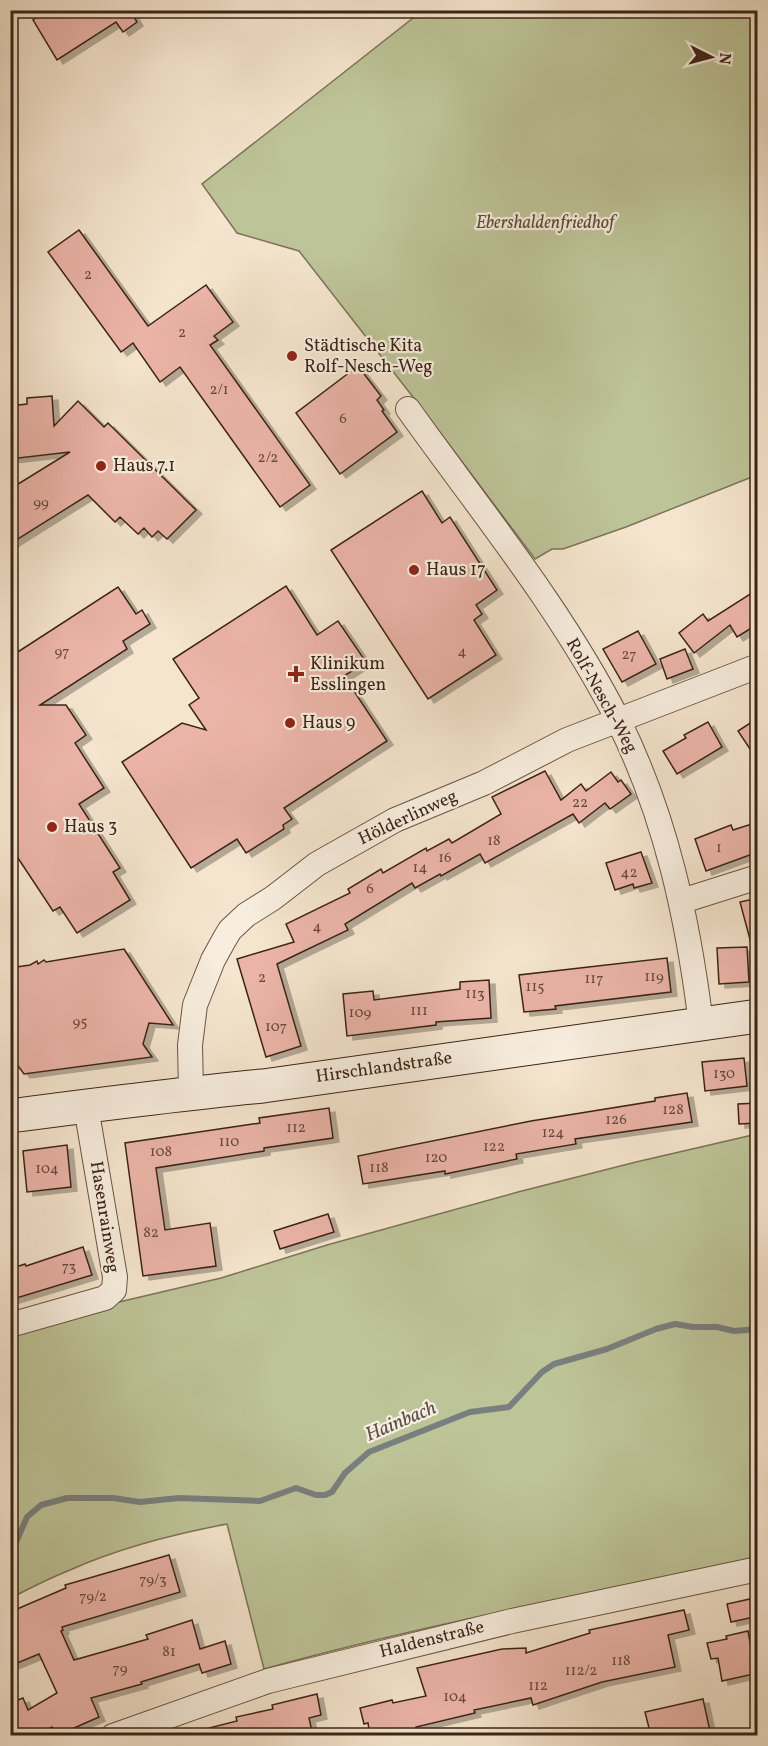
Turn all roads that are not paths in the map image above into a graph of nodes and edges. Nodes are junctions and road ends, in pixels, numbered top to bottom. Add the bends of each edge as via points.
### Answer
1 (408, 409) dead end
2 (758, 666) edge
3 (618, 721) junction
4 (758, 877) edge
5 (682, 901) junction
6 (758, 1016) edge
7 (700, 1024) junction
8 (190, 1092) junction
9 (86, 1107) junction
10 (10, 1116) edge
11 (10, 1325) edge
12 (758, 1569) edge
13 (113, 1736) edge

1 - 3 street, Rolf-Nesch-Weg via 530,574
2 - 3 street, Hölderlinweg
3 - 5 street, Rolf-Nesch-Weg via 651,797
3 - 8 street, Hölderlinweg via 567,740 484,783 381,827 304,872 239,920 213,960 195,1005 190,1039
4 - 5 street
5 - 7 street, Rolf-Nesch-Weg
6 - 7 street, Hirschlandstraße
7 - 8 street, Hirschlandstraße via 262,1086
8 - 9 street, Hirschlandstraße
9 - 10 street, Hirschlandstraße
9 - 11 street, Hasenrainweg via 114,1290 105,1298
12 - 13 street, Haldenstraße via 512,1621 268,1681

